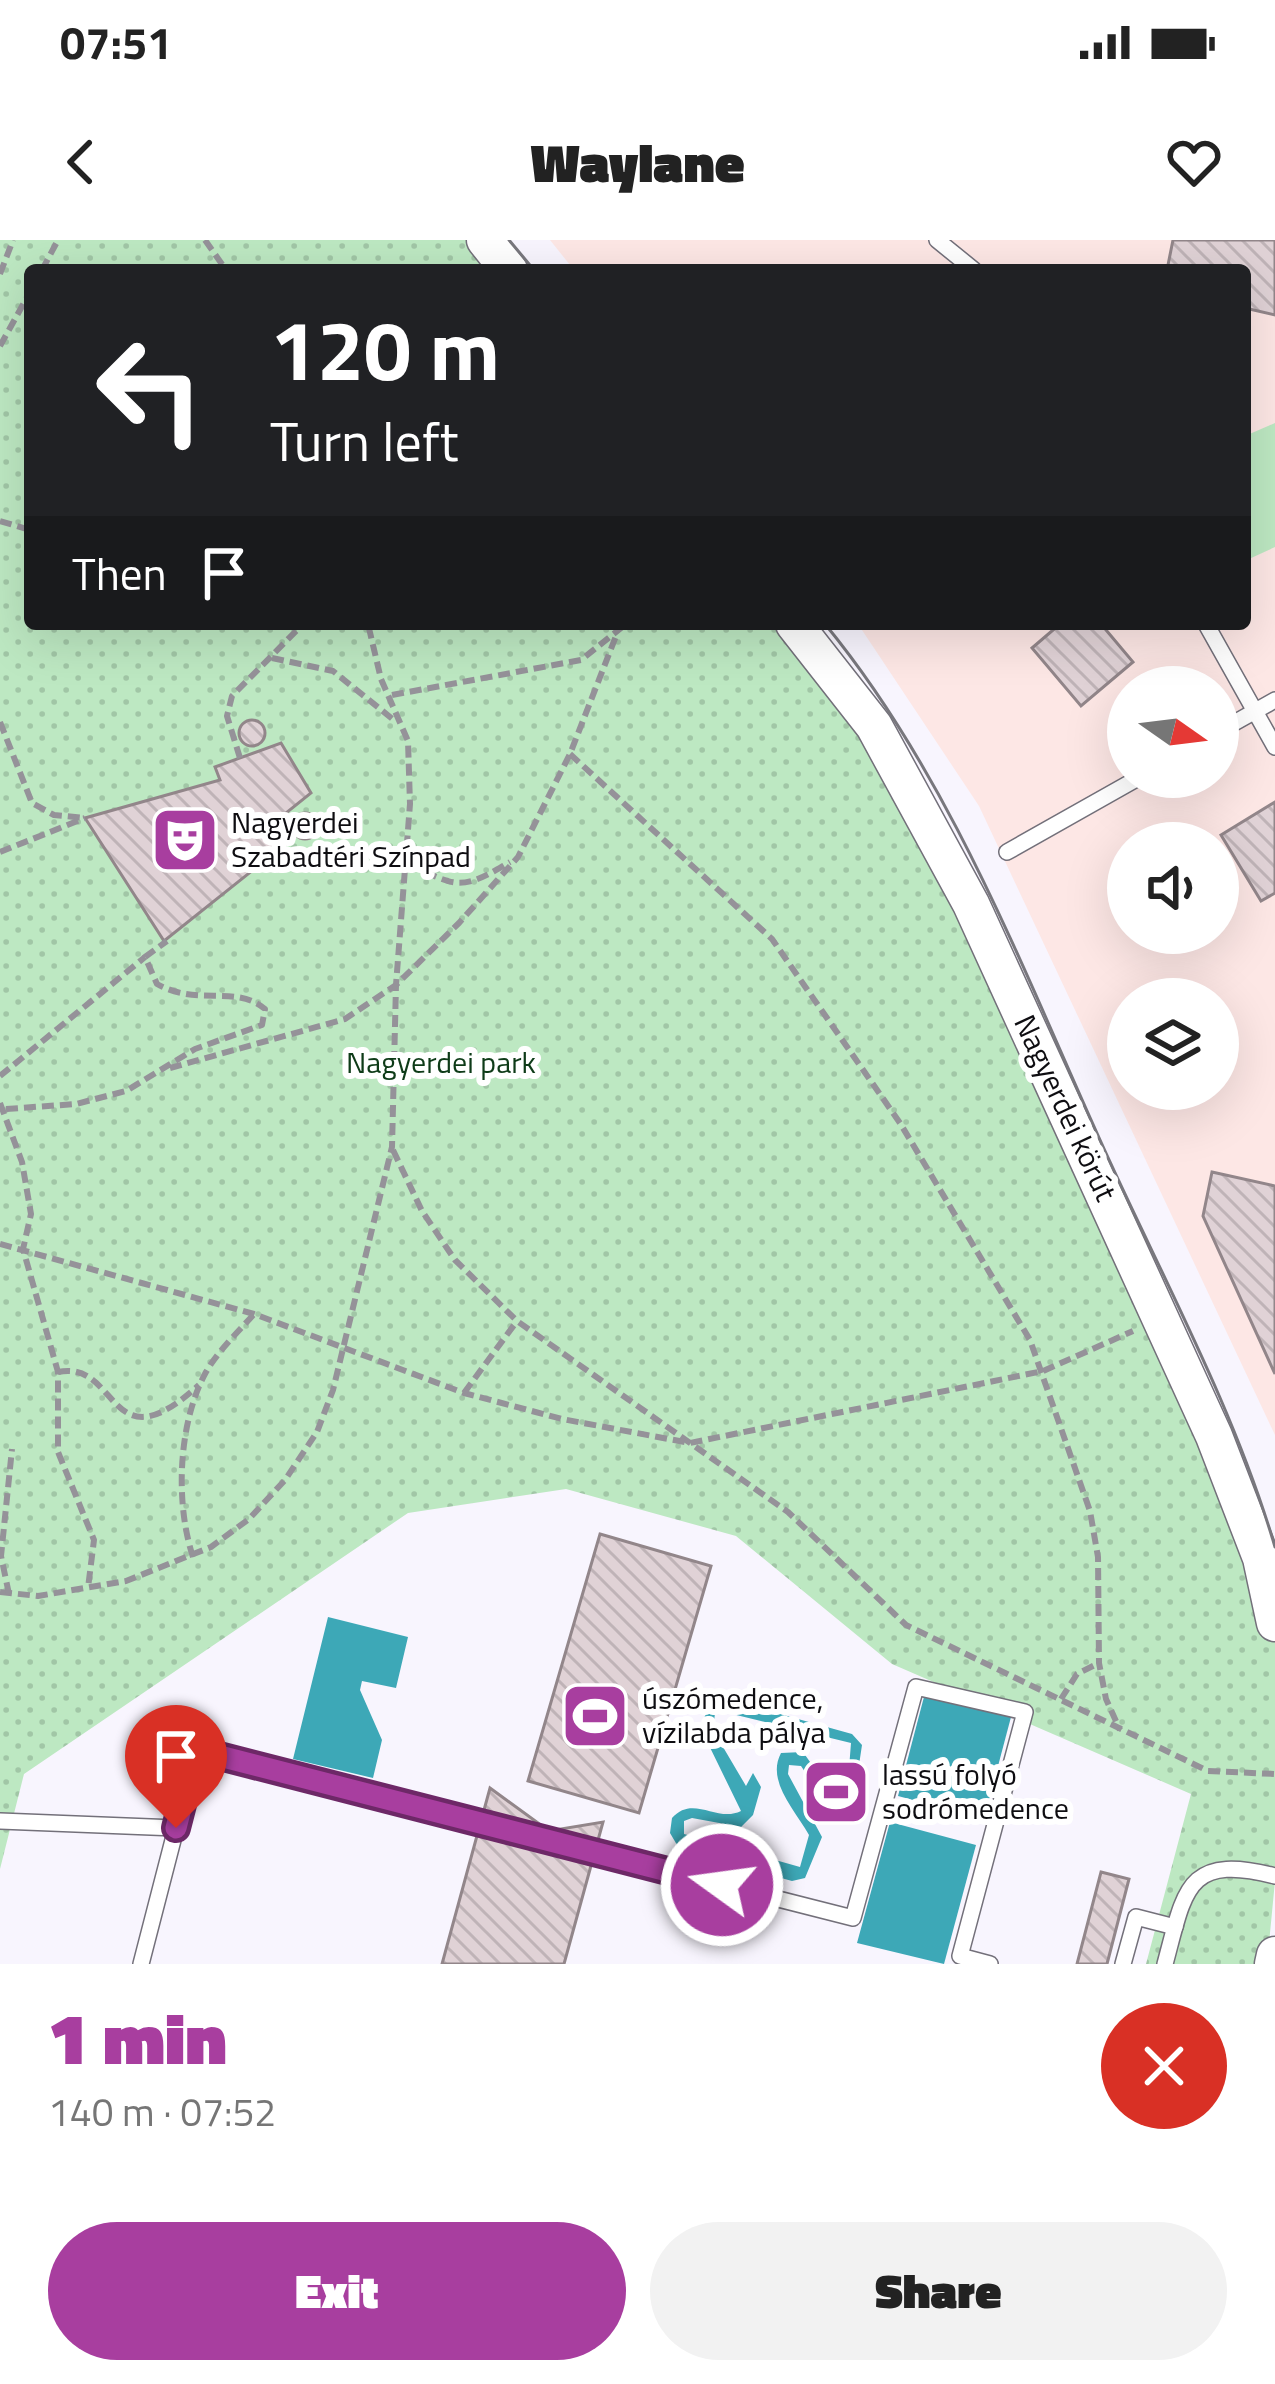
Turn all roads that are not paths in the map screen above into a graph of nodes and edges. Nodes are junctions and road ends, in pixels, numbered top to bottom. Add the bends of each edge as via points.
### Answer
1 (485, 240) edge
2 (937, 240) edge
3 (504, 264) edge
4 (967, 264) edge
5 (799, 630) edge
6 (1209, 630) edge
7 (1275, 700) edge
8 (1254, 712) junction
9 (1239, 720) edge
10 (1275, 747) edge
11 (1107, 796) edge
12 (1007, 852) dead end
13 (1275, 1623) edge
14 (0, 1821) edge
15 (176, 1828) junction
16 (1275, 1876) edge
17 (1175, 1927) junction
18 (1275, 1954) edge
19 (141, 1964) edge
20 (990, 1964) edge
21 (1123, 1964) edge
22 (1166, 1964) edge
23 (1273, 1964) edge

1 - 3 street
2 - 4 lane
5 - 13 street, Nagyerdei körút via 917,797 1161,1318 1261,1558
6 - 8 lane
7 - 8 lane
8 - 9 lane
8 - 10 lane
11 - 12 lane
14 - 15 lane
15 - 19 lane
15 - 20 lane via 196,1750 853,1918 916,1687 1025,1712 960,1956
16 - 17 lane via 1218,1868 1195,1878
17 - 21 lane via 1136,1917
17 - 22 lane
18 - 23 street

